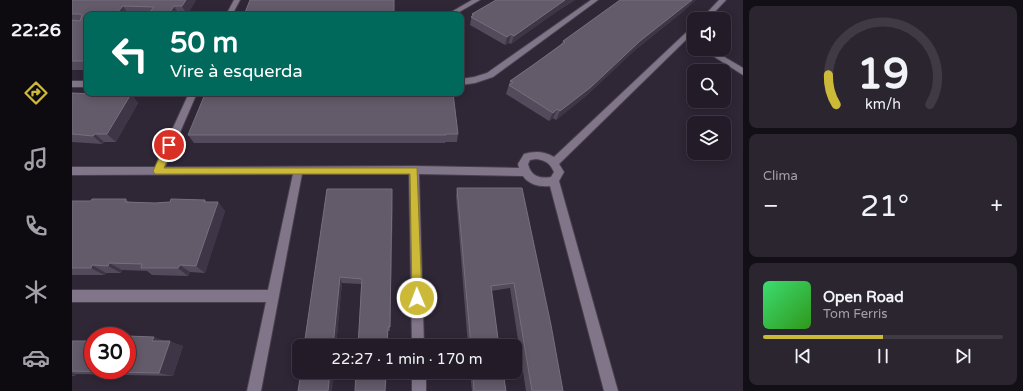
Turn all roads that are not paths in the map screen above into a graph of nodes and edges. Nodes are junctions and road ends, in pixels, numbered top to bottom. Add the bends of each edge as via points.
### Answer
1 (237, 0) edge
2 (477, 0) edge
3 (595, 0) edge
4 (723, 0) edge
5 (231, 12) edge
6 (455, 12) edge
7 (711, 12) edge
8 (686, 36) edge
9 (717, 56) edge
10 (743, 72) edge
11 (464, 82) edge
12 (72, 84) edge
13 (84, 84) edge
14 (192, 96) edge
15 (555, 162) junction
16 (414, 170) junction
17 (158, 171) junction
18 (298, 171) junction
19 (72, 172) edge
20 (525, 172) junction
21 (554, 181) junction
22 (72, 296) edge
23 (273, 296) junction
24 (418, 339) edge
25 (418, 379) edge
26 (254, 391) edge
27 (419, 391) edge
28 (611, 391) edge

1 - 5 street
2 - 6 street
3 - 11 street via 490,74
4 - 7 street
8 - 15 street
9 - 10 street
12 - 13 street
14 - 17 street
15 - 20 street via 546,156 527,157 523,164
15 - 21 street via 559,172
16 - 18 street
16 - 20 street
16 - 24 street
17 - 18 street
17 - 19 street
18 - 23 street
20 - 21 street via 532,180 544,183
21 - 28 street
22 - 23 street
23 - 26 street
25 - 27 street

